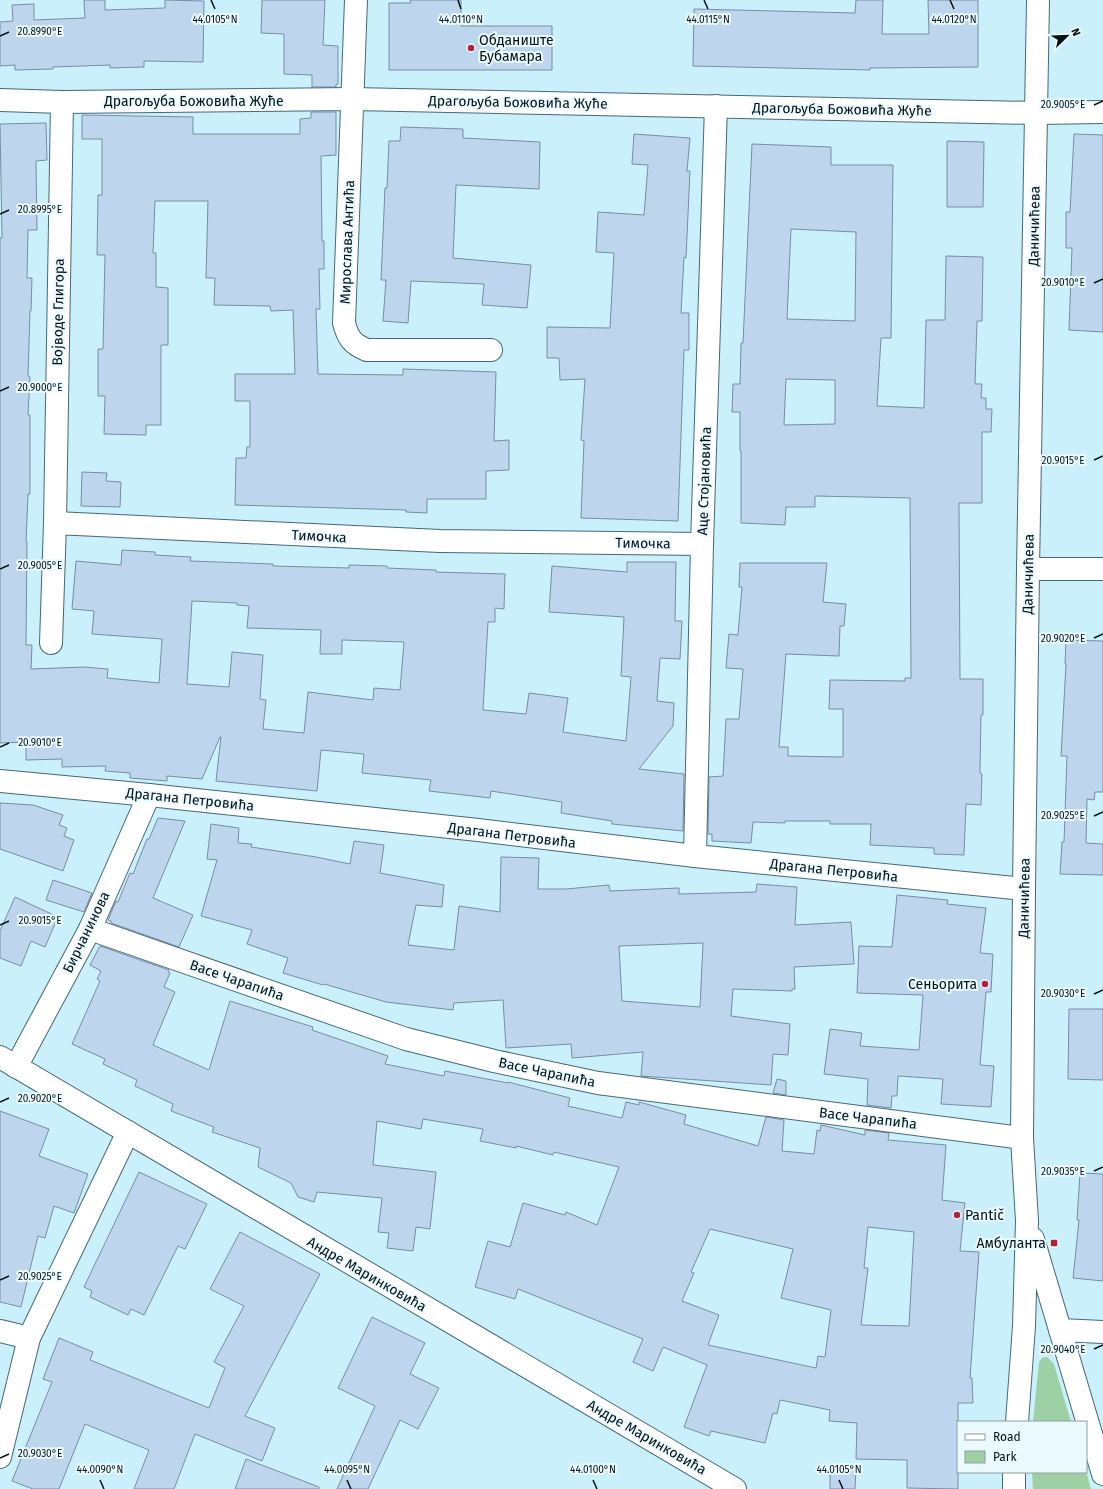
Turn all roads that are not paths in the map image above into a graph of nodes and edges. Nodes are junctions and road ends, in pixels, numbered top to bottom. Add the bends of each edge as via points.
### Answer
1 (356, 0) edge
2 (1038, 0) edge
3 (353, 99) junction
4 (0, 100) edge
5 (62, 102) junction
6 (716, 106) junction
7 (1103, 112) edge
8 (1036, 113) junction
9 (491, 350) dead end
10 (55, 523) junction
11 (702, 544) junction
12 (1028, 569) junction
13 (1103, 569) edge
14 (51, 642) dead end
15 (0, 781) edge
16 (149, 794) junction
17 (695, 856) junction
18 (1024, 889) junction
19 (90, 928) junction
20 (8, 1062) edge
21 (128, 1132) junction
22 (1022, 1138) junction
23 (1027, 1220) junction
24 (1024, 1326) junction
25 (1060, 1330) junction
26 (0, 1331) edge
27 (1103, 1332) edge
28 (29, 1338) junction
29 (1017, 1421) edge
30 (0, 1457) edge
31 (1014, 1473) edge
32 (1103, 1474) edge
33 (735, 1489) edge
34 (1014, 1489) edge

1 - 3 street, Мирослава Антића
2 - 8 street, Даничићева
3 - 5 street, Драгољуба Божовића Жуће
3 - 6 street, Драгољуба Божовића Жуће
3 - 9 street, Мирослава Антића via 344,323 350,339 367,350
4 - 5 street, Драгољуба Божовића Жуће
5 - 10 street, Војводе Глигора
6 - 8 street, Драгољуба Божовића Жуће
6 - 11 street, Аце Стојановића
7 - 8 street, Драгољуба Божовића Жуће
8 - 12 street, Даничићева
10 - 11 street, Тимочка via 440,541
10 - 14 street
11 - 17 street, Аце Стојановића
12 - 13 street
12 - 18 street, Даничићева
15 - 16 street, Драгана Петровића
16 - 17 street, Драгана Петровића
16 - 19 street, Бирчанинова
17 - 18 street, Драгана Петровића
18 - 22 street, Даничићева
19 - 20 street, Бирчанинова
19 - 22 street, Васе Чарапића via 406,1038 486,1059 598,1083
20 - 21 street, Андре Маринковића
21 - 28 street
21 - 33 street, Андре Маринковића
22 - 23 street, Даничићева
23 - 24 street, Даничићева
23 - 25 street, Даничићева
24 - 25 street
24 - 29 street, Даничићева
25 - 27 street
25 - 32 street, Даничићева
26 - 28 street
28 - 30 street
31 - 34 street

